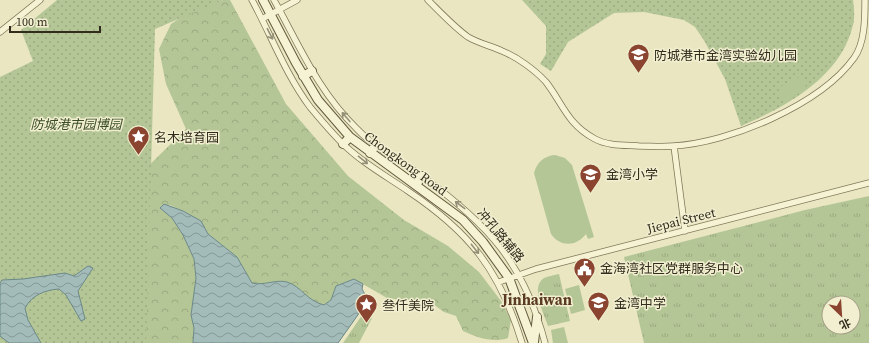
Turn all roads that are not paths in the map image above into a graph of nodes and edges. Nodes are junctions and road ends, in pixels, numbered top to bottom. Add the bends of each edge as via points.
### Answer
1 (40, 0) edge
2 (252, 0) edge
3 (263, 0) edge
4 (274, 0) edge
5 (297, 0) edge
6 (428, 0) edge
7 (865, 0) edge
8 (280, 10) junction
9 (271, 14) junction
10 (262, 18) junction
11 (0, 32) edge
12 (312, 71) junction
13 (303, 76) junction
14 (350, 137) junction
15 (343, 144) junction
16 (376, 145) junction
17 (674, 146) junction
18 (370, 153) junction
19 (422, 176) junction
20 (869, 183) edge
21 (416, 184) junction
22 (685, 231) junction
23 (519, 274) junction
24 (509, 278) junction
25 (499, 282) junction
26 (536, 317) junction
27 (522, 343) edge
28 (533, 343) edge
29 (545, 343) edge

1 - 11 street
2 - 10 street
3 - 9 main road, Chongkong Road
4 - 8 street, 冲孔路辅路
5 - 8 street
6 - 17 street via 469,38 504,51 546,82 575,124 595,139 617,145
7 - 17 street via 865,26 855,57 833,82 807,100 752,127
8 - 9 street
8 - 12 street, 冲孔路辅路
9 - 10 street
9 - 13 main road, Chongkong Road
10 -> 15 street via 310,106
12 - 13 main road
16 -> 12 street, 冲孔路辅路 via 357,130 326,94
13 - 14 main road, Chongkong Road via 318,100
14 - 15 main road
14 - 18 main road, Chongkong Road
15 -> 25 street via 456,228
16 - 18 main road
16 - 19 street, 冲孔路辅路
17 - 22 street
18 - 21 main road, Chongkong Road
19 - 21 main road
23 -> 19 street, 冲孔路辅路 via 489,233 470,213
20 - 22 street, Jiepai Street
21 - 24 main road, Chongkong Road via 463,220
22 - 23 street, Jiepai Street
23 - 24 street, Jiepai Street
23 - 26 street, 冲孔路辅路
24 - 25 street, Jiepai Street
24 - 28 main road, Chongkong Road
25 - 27 street
26 - 28 main road
26 - 29 street, 冲孔路辅路

